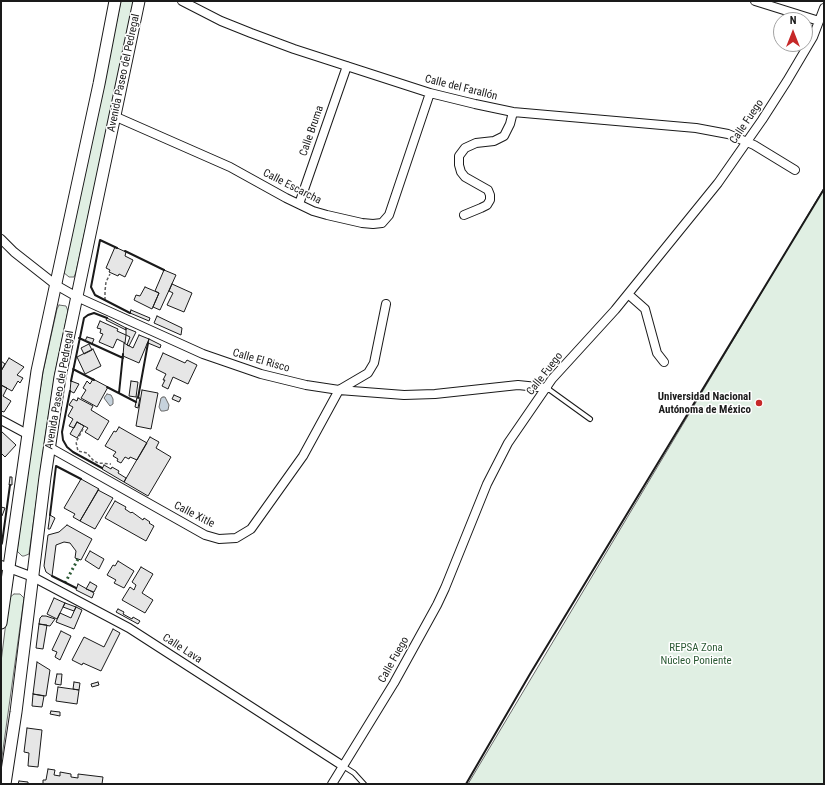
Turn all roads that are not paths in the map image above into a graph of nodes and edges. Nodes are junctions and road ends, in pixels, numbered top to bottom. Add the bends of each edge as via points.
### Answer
1 (115, 1) edge
2 (139, 1) edge
3 (182, 1) edge
4 (755, 1) edge
5 (824, 8) edge
6 (819, 21) junction
7 (347, 66) junction
8 (430, 93) junction
9 (514, 112) junction
10 (114, 116) junction
11 (747, 141) junction
12 (795, 170) dead end
13 (299, 204) junction
14 (464, 215) dead end
15 (1, 239) edge
16 (56, 285) junction
17 (628, 294) junction
18 (77, 297) junction
19 (386, 304) dead end
20 (664, 362) dead end
21 (548, 388) junction
22 (339, 390) junction
23 (590, 419) dead end
24 (1, 420) edge
25 (27, 434) junction
26 (49, 447) junction
27 (5, 566) edge
28 (33, 577) junction
29 (1, 623) edge
30 (343, 766) junction
31 (335, 783) edge
32 (4, 784) edge
33 (364, 784) edge

1 - 16 main road, Avenida Paseo del Pedregal
2 - 10 main road, Avenida Paseo del Pedregal
3 - 7 street, Calle del Farallón via 250,33
4 - 6 street
5 - 6 street, Calle Fuego
6 - 11 street, Calle Fuego via 813,37 787,81
7 - 8 street, Calle del Farallón
7 - 13 street, Calle Bruma
8 - 9 street, Calle del Farallón
8 - 13 street, Calle Escarcha via 389,215 382,223 362,223 327,216
9 - 11 street, Calle del Farallón via 696,128 728,134
9 - 14 street via 504,136 494,141 476,143 465,148 459,156 461,172 488,190 490,195 487,205
10 - 13 street, Calle Escarcha via 230,166
10 - 18 main road, Avenida Paseo del Pedregal
11 - 12 street, Calle del Farallón
11 - 17 street, Calle Fuego via 718,183
15 - 16 street, Calle El Risco
16 - 18 street, Calle El Risco
16 - 25 main road, Avenida Paseo del Pedregal via 36,370
17 - 20 street via 645,310 657,353
17 - 21 street, Calle Fuego via 552,379
18 - 22 street, Calle El Risco via 203,354 261,374
18 - 26 main road, Avenida Paseo del Pedregal via 60,377
19 - 22 street via 374,363 368,373
21 - 22 street, Calle El Risco via 518,385 404,395
21 - 23 lane
21 - 30 street, Calle Fuego via 508,443 487,484 446,588 394,683
22 - 26 street, Calle Xitle via 303,456 251,529 236,538 218,539 205,535
24 - 25 street
25 - 27 main road, Avenida Paseo del Pedregal
26 - 28 main road, Avenida Paseo del Pedregal
27 - 28 street, Calle Lava
27 - 29 main road, Avenida Paseo del Pedregal
28 - 30 street, Calle Lava via 129,628
28 - 32 main road, Avenida Paseo del Pedregal
30 - 31 street, Calle Fuego
30 - 33 lane

